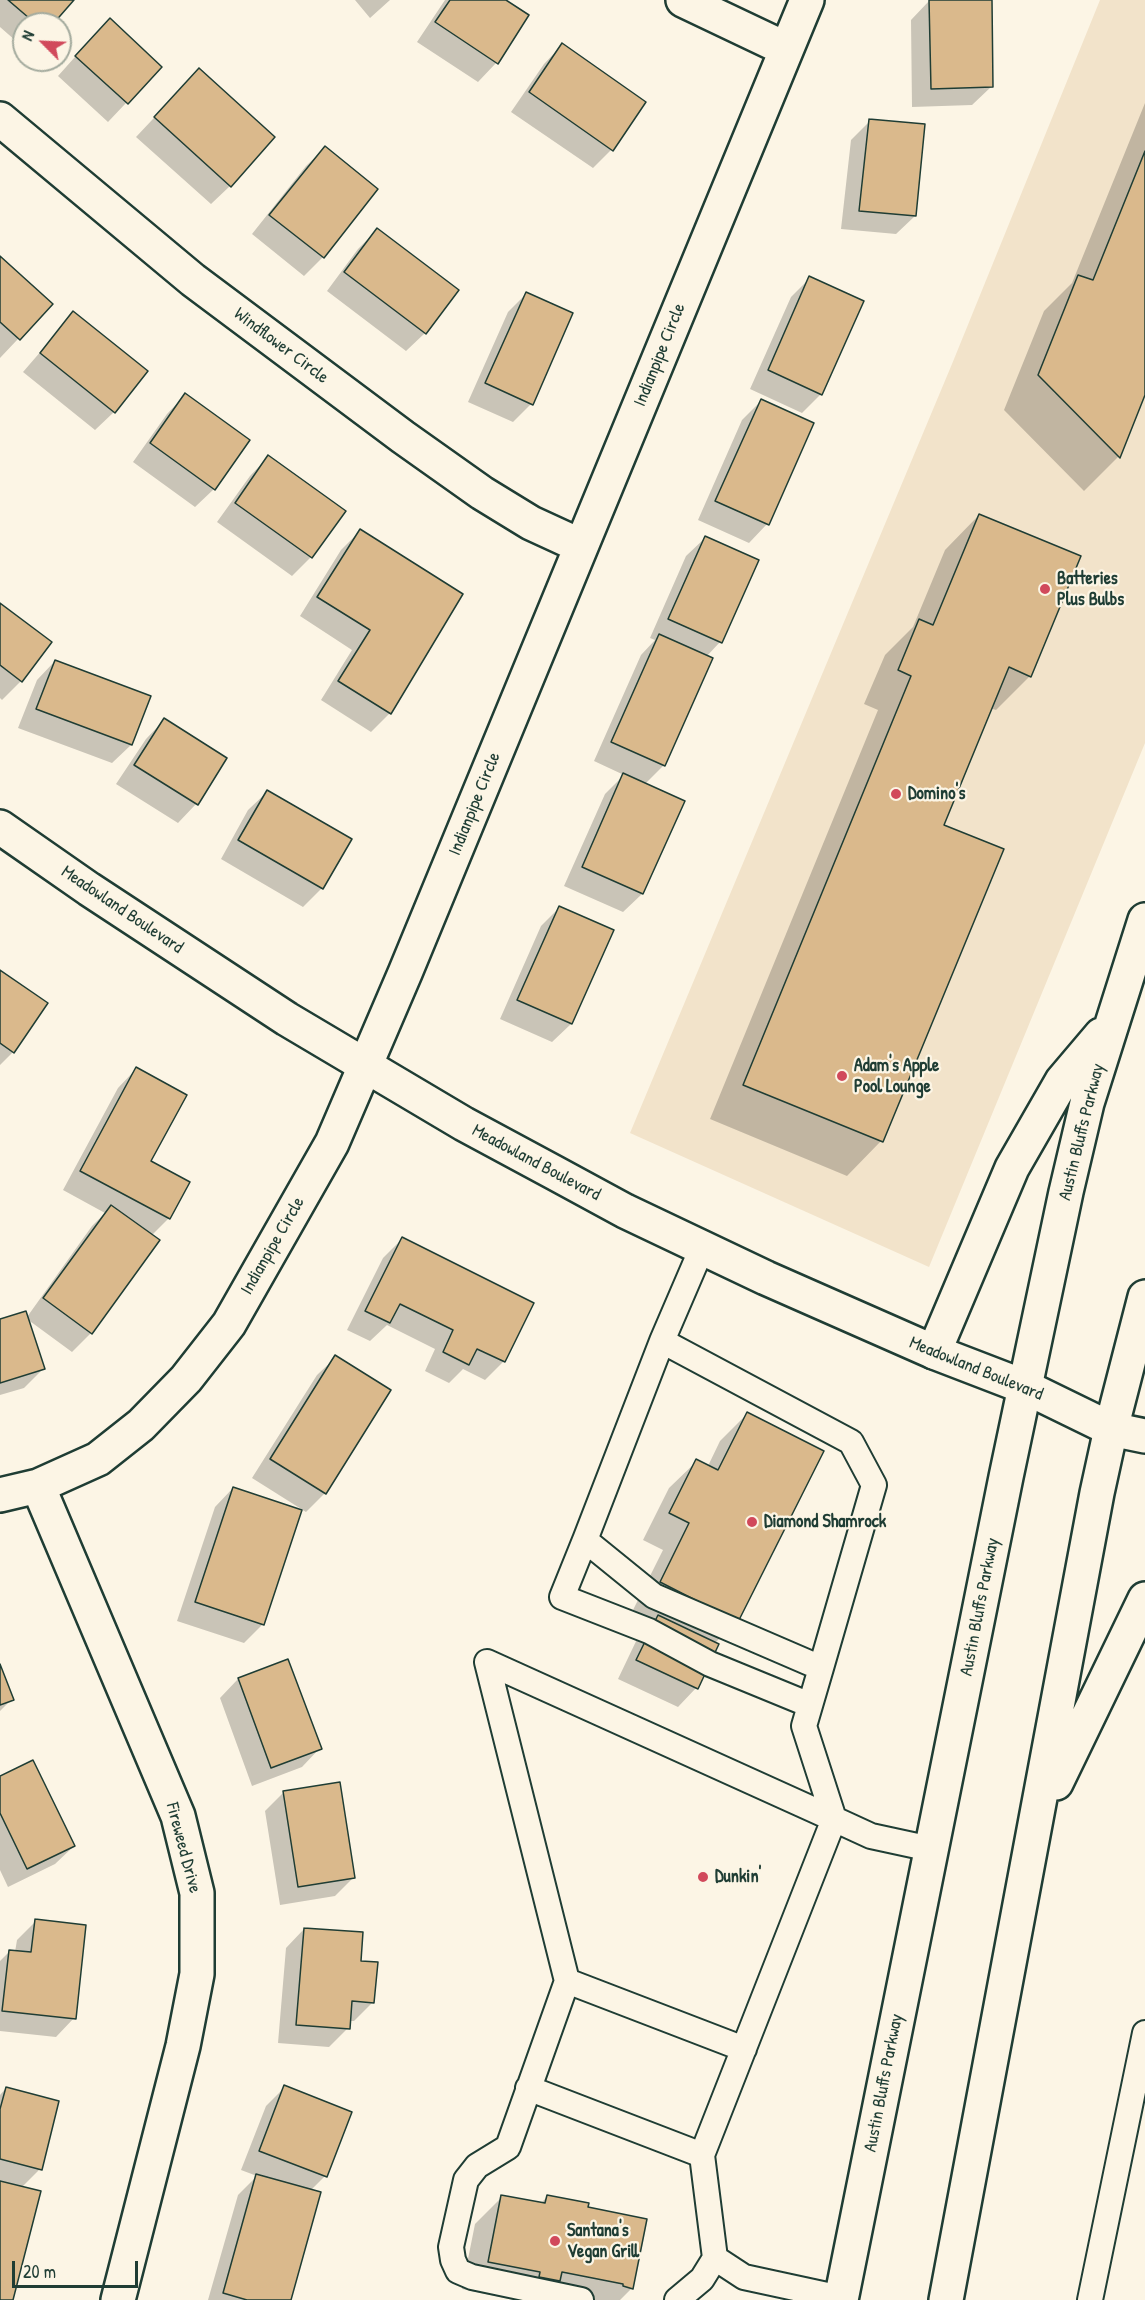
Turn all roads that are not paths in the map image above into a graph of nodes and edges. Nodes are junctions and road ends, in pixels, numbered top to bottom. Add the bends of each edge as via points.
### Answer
1 (683, 0) edge
2 (807, 0) edge
3 (786, 49) junction
4 (0, 118) edge
5 (581, 546) junction
6 (0, 827) edge
7 (1145, 920) edge
8 (1110, 1025) junction
9 (366, 1066) junction
10 (702, 1248) junction
11 (1145, 1297) edge
12 (662, 1341) junction
13 (933, 1352) junction
14 (1025, 1387) junction
15 (1111, 1429) junction
16 (1145, 1436) edge
17 (38, 1486) junction
18 (0, 1495) edge
19 (585, 1540) junction
20 (1145, 1599) edge
21 (821, 1668) junction
22 (810, 1705) junction
23 (834, 1819) junction
24 (1034, 1831) junction
25 (931, 1849) junction
26 (567, 1981) junction
27 (1145, 2033) edge
28 (744, 2049) junction
29 (528, 2088) junction
30 (702, 2155) junction
31 (715, 2258) junction
32 (841, 2299) edge
33 (118, 2300) edge
34 (581, 2300) edge
35 (677, 2300) edge
36 (946, 2300) edge
37 (1090, 2300) edge

1 - 3 street
2 - 3 street, Indianpipe Circle
3 - 5 street, Indianpipe Circle
4 - 5 street, Windflower Circle via 193,280 403,437 531,523
5 - 9 street, Indianpipe Circle
6 - 9 street, Meadowland Boulevard via 237,987
7 - 8 street, Austin Bluffs Parkway
8 - 13 street via 1062,1081 1012,1168
8 - 14 street, Austin Bluffs Parkway via 1087,1103
9 - 10 street, Meadowland Boulevard via 555,1173
9 - 17 street, Indianpipe Circle via 332,1143 229,1324 186,1379 141,1425 98,1459
10 - 12 lane
10 - 13 street, Meadowland Boulevard
11 - 15 street
12 - 19 lane
12 - 21 lane via 851,1442 874,1485
13 - 14 street, Meadowland Boulevard
14 - 15 street, Meadowland Boulevard
14 - 25 street, Austin Bluffs Parkway
15 - 16 street, Meadowland Boulevard
15 - 24 street
17 - 18 street, Indianpipe Circle
17 - 33 street, Fireweed Drive via 178,1816 197,1893 197,1974 183,2046
19 - 21 lane via 654,1596
19 - 22 lane via 562,1597 649,1631 710,1664
20 - 24 street
21 - 22 lane
22 - 23 lane via 804,1726
23 - 25 lane via 871,1836
23 - 26 lane via 487,1662
23 - 28 lane
24 - 36 street
25 - 32 street, Austin Bluffs Parkway
26 - 28 lane
26 - 29 lane
27 - 37 lane
28 - 30 lane
29 - 30 lane
29 - 34 lane via 508,2147 477,2166 466,2181 451,2247 453,2260 458,2271 472,2277
30 - 31 lane
31 - 32 lane via 744,2277
31 - 35 lane via 702,2279

